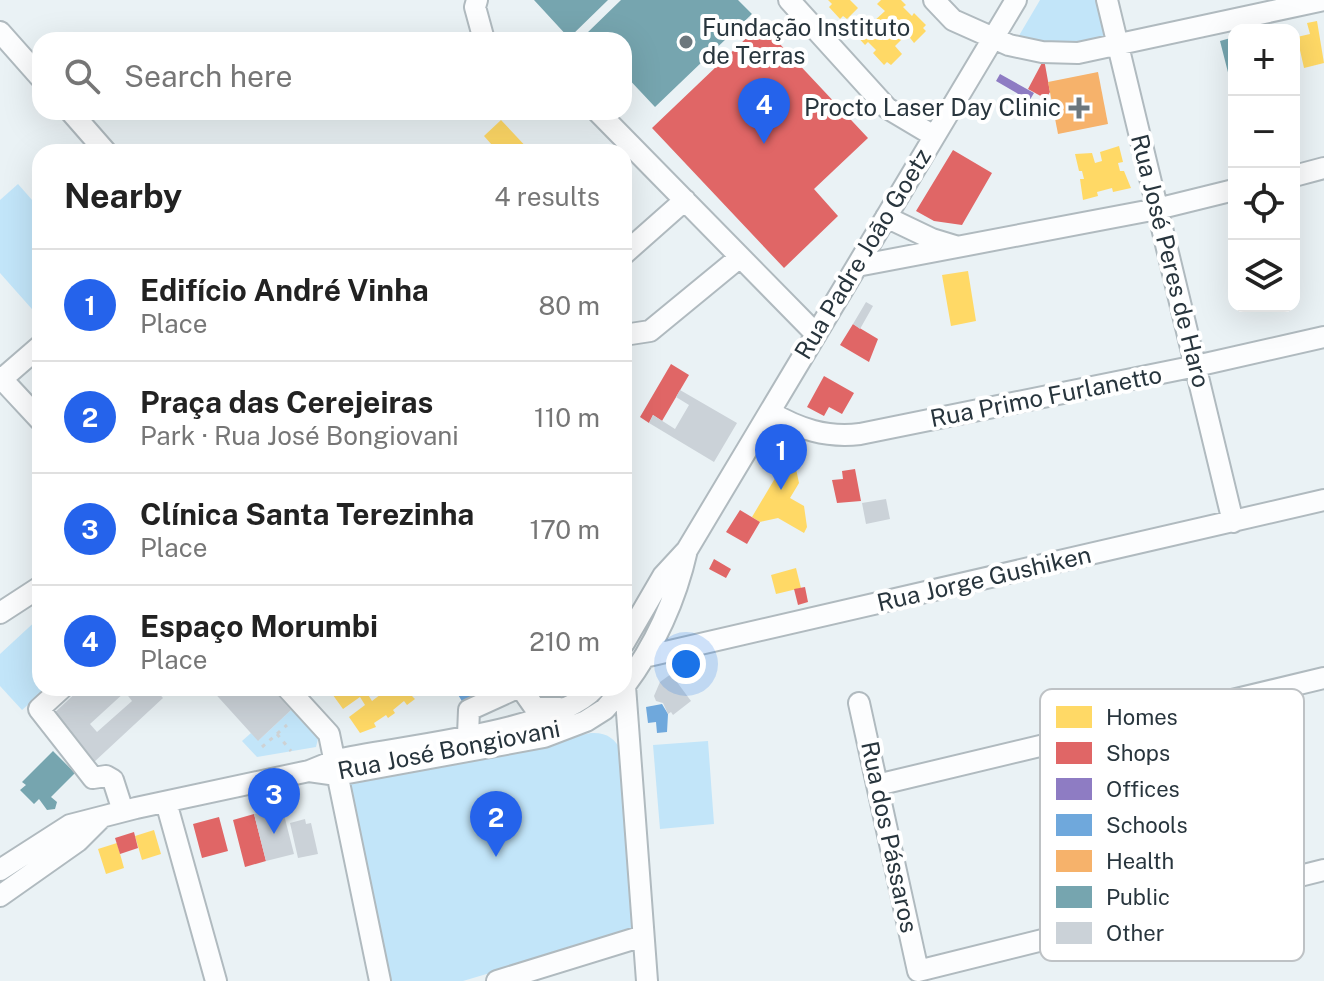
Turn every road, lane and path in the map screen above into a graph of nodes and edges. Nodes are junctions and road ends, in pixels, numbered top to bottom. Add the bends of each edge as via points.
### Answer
1 (477, 0) edge
2 (789, 0) edge
3 (934, 0) edge
4 (1016, 0) edge
5 (1107, 0) edge
6 (1324, 0) edge
7 (0, 32) edge
8 (482, 32) edge
9 (993, 38) junction
10 (1117, 46) junction
11 (32, 68) edge
12 (78, 120) edge
13 (606, 120) edge
14 (934, 136) junction
15 (99, 144) edge
16 (630, 144) edge
17 (632, 146) edge
18 (1324, 168) edge
19 (1300, 174) edge
20 (1228, 191) edge
21 (685, 200) junction
22 (1157, 209) junction
23 (886, 217) junction
24 (632, 247) edge
25 (958, 247) junction
26 (740, 257) junction
27 (857, 266) junction
28 (815, 333) junction
29 (632, 334) edge
30 (1324, 337) edge
31 (32, 353) edge
32 (1196, 366) junction
33 (1, 378) edge
34 (32, 411) edge
35 (770, 412) junction
36 (1324, 500) edge
37 (1233, 522) junction
38 (687, 550) junction
39 (32, 592) edge
40 (0, 613) edge
41 (632, 629) edge
42 (644, 657) junction
43 (632, 675) edge
44 (1324, 678) edge
45 (1278, 689) edge
46 (53, 696) edge
47 (294, 696) edge
48 (501, 696) edge
49 (525, 696) edge
50 (584, 696) edge
51 (616, 696) edge
52 (625, 696) edge
53 (859, 703) dead end
54 (568, 708) junction
55 (287, 725) dead end
56 (277, 734) junction
57 (468, 735) junction
58 (1040, 746) edge
59 (262, 747) dead end
60 (291, 751) dead end
61 (336, 767) junction
62 (877, 785) junction
63 (166, 802) junction
64 (113, 814) junction
65 (1, 869) edge
66 (1324, 870) edge
67 (1304, 875) edge
68 (0, 896) edge
69 (643, 936) junction
70 (1040, 941) edge
71 (216, 981) edge
72 (380, 981) edge
73 (497, 981) edge
74 (647, 981) edge

1 - 8 street
2 - 14 street via 887,108
3 - 9 street via 953,20
4 - 9 street, Rua Padre João Goetz
5 - 10 street, Rua José Peres de Haro
6 - 10 street
7 - 11 street
9 - 10 street via 1042,52
9 - 14 street, Rua Padre João Goetz
10 - 22 street, Rua José Peres de Haro
12 - 15 street
13 - 16 street
14 - 23 street, Rua Padre João Goetz
17 - 21 street
18 - 19 street
20 - 22 street
21 - 24 street
21 - 26 street
22 - 25 street
22 - 32 street, Rua José Peres de Haro
23 - 25 street
23 - 27 street, Rua Padre João Goetz
25 - 27 street
26 - 28 street
26 - 29 street via 650,331
27 - 28 street, Rua Padre João Goetz
28 - 35 street, Rua Padre João Goetz
30 - 32 street, Rua Primo Furlanetto
31 - 33 street
32 - 35 street, Rua Primo Furlanetto via 842,436 795,426
32 - 37 street, Rua José Peres de Haro
33 - 34 street
35 - 38 street, Rua Padre João Goetz
36 - 37 street, Rua Jorge Gushiken
37 - 42 street, Rua Jorge Gushiken
38 - 41 street, Rua Padre João Goetz via 663,576
38 - 42 street, Rua Padre João Goetz via 679,585
39 - 40 street
42 - 43 street, Rua Padre João Goetz
44 - 45 street
46 - 64 street via 39,709 93,778 113,780
47 - 61 street via 329,734
48 - 57 street via 469,710
49 - 54 street via 535,708
50 - 54 street
51 - 61 street, Rua José Bongiovani via 586,721 544,737
52 - 69 street
53 - 62 street, Rua dos Pássaros
54 - 57 street, Rua José Bongiovani
55 - 56 path
56 - 59 path
56 - 60 path
57 - 61 street, Rua José Bongiovani
58 - 62 street
61 - 63 street, Rua José Bongiovani
61 - 72 street
62 - 70 street, Rua dos Pássaros via 918,971
63 - 64 street, Rua José Bongiovani
63 - 71 street
64 - 65 street, Rua José Bongiovani via 70,825
64 - 68 street
66 - 67 street, Rua dos Pássaros
69 - 73 street
69 - 74 street

